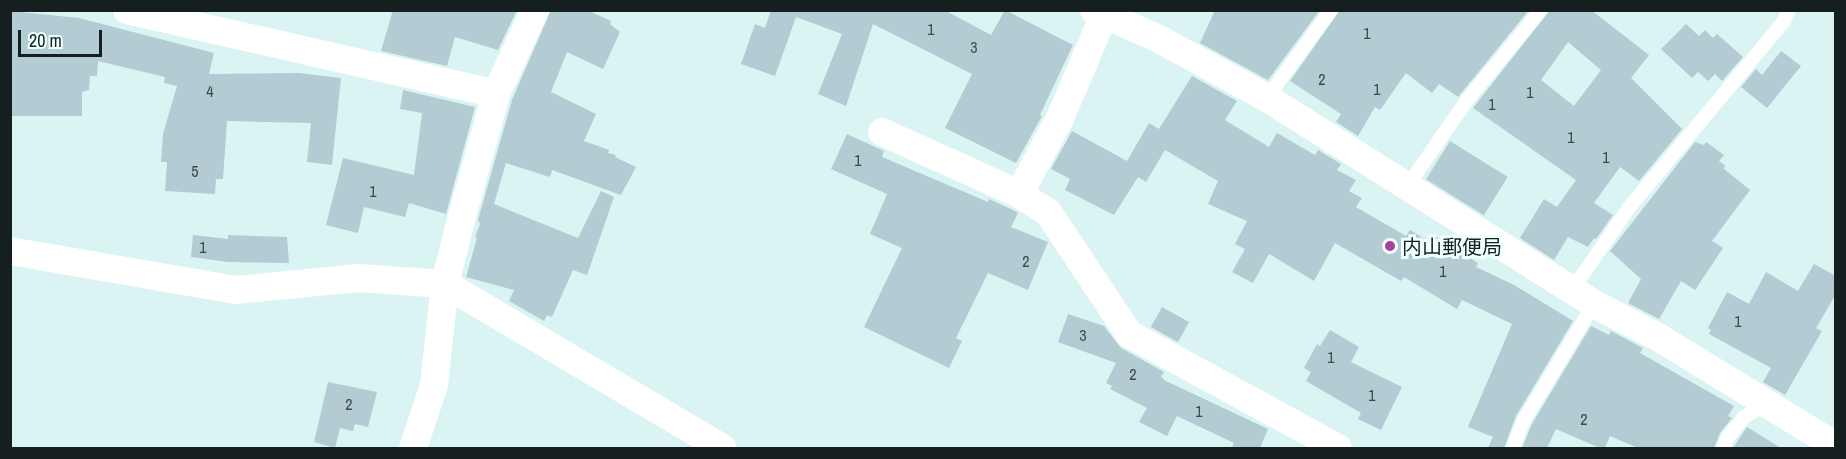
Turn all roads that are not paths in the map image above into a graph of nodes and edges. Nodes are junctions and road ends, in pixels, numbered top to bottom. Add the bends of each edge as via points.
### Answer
1 (127, 10) edge
2 (535, 10) edge
3 (1331, 10) edge
4 (1541, 10) edge
5 (1789, 10) edge
6 (1108, 14) edge
7 (496, 93) junction
8 (1267, 98) junction
9 (882, 132) dead end
10 (1408, 184) junction
11 (1019, 194) junction
12 (10, 252) edge
13 (445, 284) junction
14 (1583, 297) junction
15 (1768, 403) junction
16 (1836, 446) edge
17 (413, 448) edge
18 (722, 448) edge
19 (1338, 448) edge
20 (1513, 448) edge
21 (1723, 448) edge

1 - 7 street
2 - 7 street
3 - 8 lane
4 - 10 lane via 1467,99
5 - 14 lane via 1784,21 1628,209
6 - 8 street
6 - 11 street via 1060,118
7 - 13 street
8 - 10 street
9 - 11 street
10 - 14 street
11 - 19 street via 1048,212 1129,334
12 - 13 street via 236,290 358,278
13 - 17 street via 434,385
13 - 18 street
14 - 15 street via 1659,337
14 - 20 lane
15 - 16 street
15 - 21 lane via 1744,417

